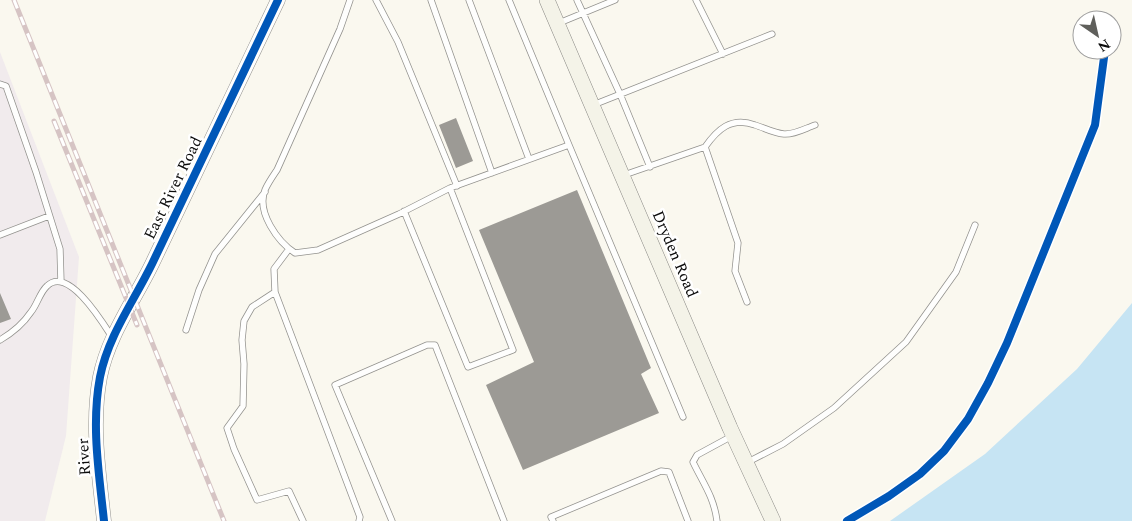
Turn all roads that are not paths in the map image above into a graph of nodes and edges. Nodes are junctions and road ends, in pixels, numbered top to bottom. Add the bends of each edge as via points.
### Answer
1 (278, 0) edge
2 (350, 0) edge
3 (376, 0) edge
4 (431, 0) edge
5 (469, 0) edge
6 (509, 0) edge
7 (547, 0) edge
8 (577, 0) edge
9 (615, 0) edge
10 (696, 0) edge
11 (583, 13) junction
12 (557, 24) junction
13 (772, 34) dead end
14 (723, 54) junction
15 (0, 84) edge
16 (620, 94) junction
17 (592, 106) junction
18 (815, 125) dead end
19 (569, 145) junction
20 (705, 147) junction
21 (529, 159) junction
22 (650, 167) junction
23 (492, 173) junction
24 (622, 176) junction
25 (453, 187) junction
26 (264, 192) junction
27 (404, 211) junction
28 (50, 216) junction
29 (975, 225) dead end
30 (0, 235) edge
31 (289, 250) junction
32 (61, 282) junction
33 (275, 292) junction
34 (747, 302) dead end
35 (186, 330) dead end
36 (112, 337) junction
37 (0, 340) edge
38 (98, 390) joint
39 (682, 417) dead end
40 (734, 435) junction
41 (746, 463) junction
42 (772, 519) edge
43 (104, 521) edge
44 (303, 521) edge
45 (359, 521) edge
46 (392, 521) edge
47 (504, 521) edge
48 (553, 521) edge
49 (688, 521) edge
50 (717, 521) edge

1 - 36 street, East River Road via 146,275
2 - 26 lane via 277,170
3 - 25 lane via 398,42
4 - 23 lane
5 - 21 lane
6 - 19 lane
7 - 12 main road, Dryden Road
8 - 11 lane
9 - 11 lane
10 - 14 lane
11 - 12 lane
11 - 16 lane
12 - 17 main road, Dryden Road
13 - 14 lane
14 - 16 lane
15 - 28 lane via 6,86
16 - 17 lane
16 - 22 lane
17 - 24 main road, Dryden Road
18 - 20 lane via 787,134 738,123 715,132
19 - 21 lane
19 - 39 lane
20 - 22 lane
20 - 34 lane via 738,243 735,271
21 - 23 lane
22 - 24 lane
23 - 25 lane
24 - 40 main road, Dryden Road
25 - 27 lane
25 - 27 lane via 513,350 468,367
26 - 31 lane via 268,221 277,239
26 - 35 lane via 215,254
27 - 31 lane via 318,250 295,254
28 - 30 lane
28 - 32 lane via 60,249
29 - 41 lane via 956,272 906,342 834,408 783,444
31 - 33 lane via 274,269
32 - 36 lane via 92,306
32 - 37 lane via 46,286 31,313 12,334
33 - 44 lane via 252,306 244,321 244,406 227,428 257,500 289,491
33 - 45 lane
36 - 38 street, East River Road
38 - 43 street, River via 96,446
40 - 41 main road, Dryden Road
40 - 50 lane via 697,455 693,462 716,509
41 - 42 main road, Dryden Road
46 - 47 lane via 335,385 427,345 435,345
48 - 49 lane via 551,517 662,471 669,472

